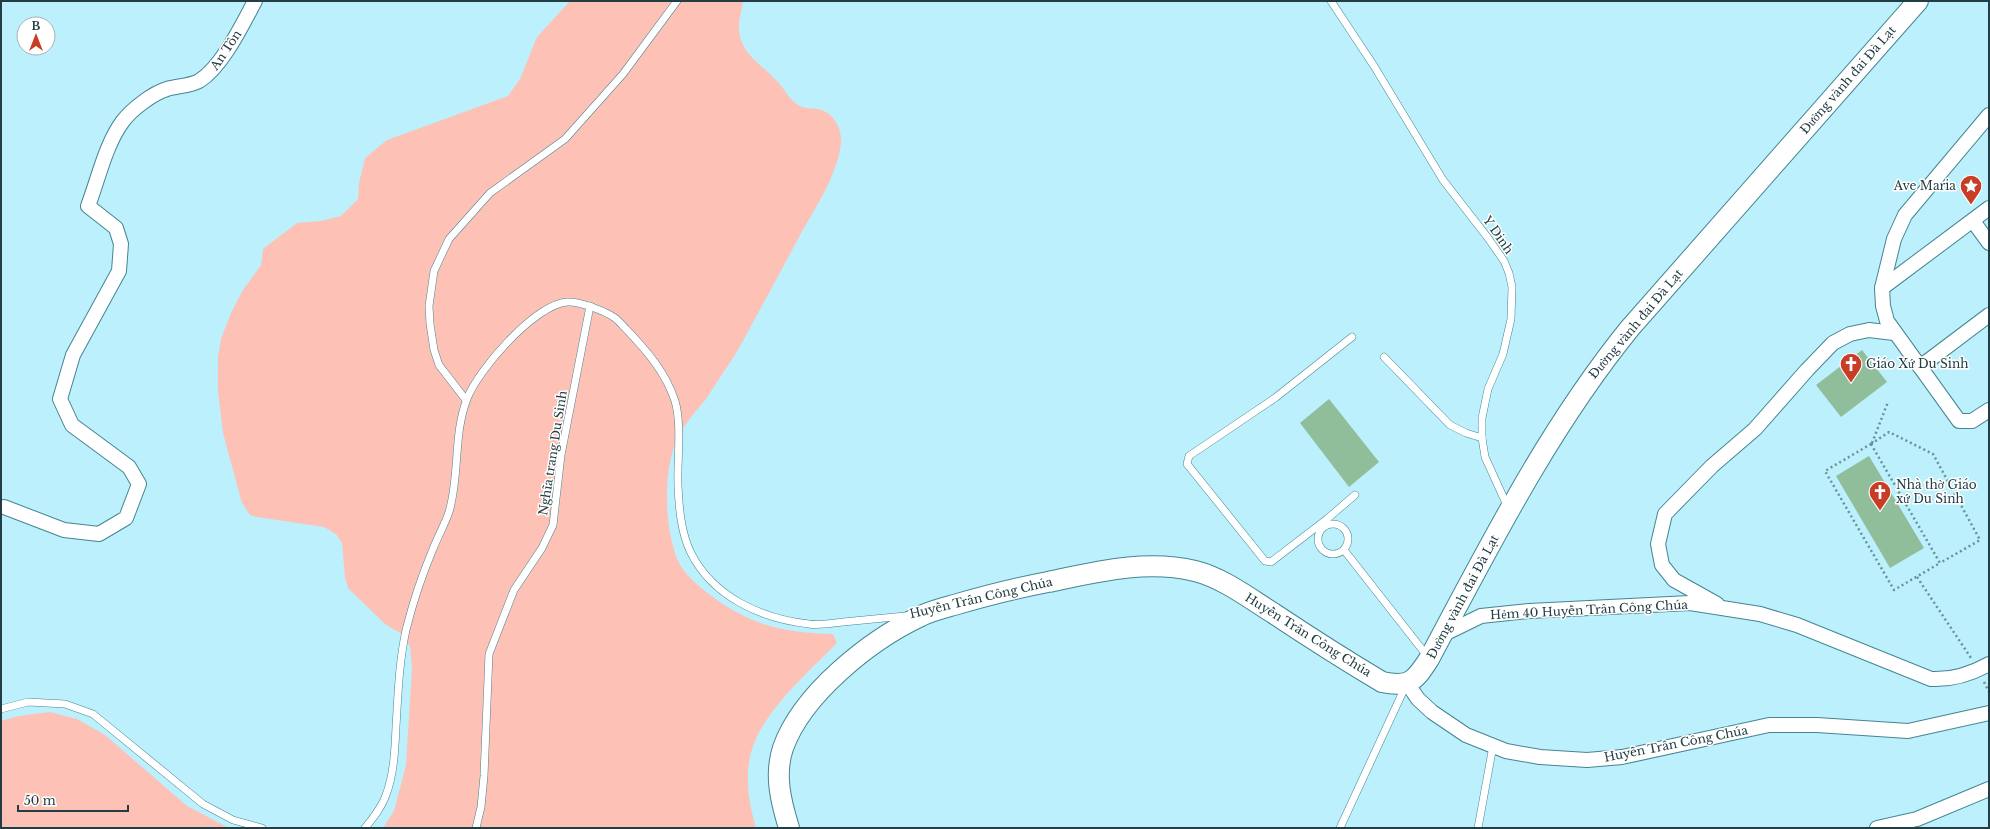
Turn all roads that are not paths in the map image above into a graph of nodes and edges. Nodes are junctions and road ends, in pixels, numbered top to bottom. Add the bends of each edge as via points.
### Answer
1 (254, 1) edge
2 (677, 1) edge
3 (1331, 1) edge
4 (1918, 1) edge
5 (1989, 115) edge
6 (1989, 208) edge
7 (1973, 220) junction
8 (1989, 243) edge
9 (1882, 288) junction
10 (590, 306) junction
11 (1989, 315) edge
12 (1894, 333) junction
13 (1352, 337) dead end
14 (1384, 357) dead end
15 (1920, 367) junction
16 (466, 400) junction
17 (1989, 410) edge
18 (1482, 438) junction
19 (1355, 495) dead end
20 (4, 507) dead end
21 (1507, 514) junction
22 (1322, 526) junction
23 (1344, 550) junction
24 (1728, 609) junction
25 (922, 615) junction
26 (1442, 635) junction
27 (1429, 659) junction
28 (1984, 667) edge
29 (1407, 683) junction
30 (1, 709) edge
31 (1989, 712) edge
32 (1493, 746) junction
33 (1989, 789) edge
34 (262, 828) edge
35 (365, 828) edge
36 (476, 828) edge
37 (790, 828) edge
38 (1340, 828) edge
39 (1478, 828) edge
40 (1877, 828) edge

1 - 20 street, An Tôn via 238,33 210,73 198,82 165,89 140,105 122,121 106,153 88,206 116,228 121,244 119,271 73,355 60,399 72,425 129,467 139,484 126,518 99,534 64,530
2 - 16 lane via 623,74 565,139 490,193 449,239 434,271 429,306 430,324 439,365
3 - 18 lane, Y Dinh via 1443,180 1488,238 1509,273 1512,288 1511,319 1503,354 1488,389 1482,418
4 - 21 main road, Đường vành đai Đà Lạt via 1610,353 1568,412
5 - 9 street via 1905,215 1894,239
6 - 7 street
7 - 8 street
7 - 9 street
9 - 12 street via 1885,314
10 - 16 lane, Huyền Trân Công Chúa via 566,302 547,310 527,324 498,350 481,372
10 - 25 lane, Huyền Trân Công Chúa via 615,318 650,354 676,402 678,488 682,528 691,552 705,575 739,603 774,617 811,625
10 - 36 lane, Nghĩa trang Du Sinh via 562,455 553,525 542,548 514,590 489,654 484,776
11 - 15 street
12 - 15 street
12 - 24 street via 1869,330 1850,334 1833,343 1755,429 1712,466 1665,514 1658,544 1662,565 1674,580
13 - 22 lane via 1275,398 1189,456 1187,460 1187,464 1266,562 1272,562
14 - 18 lane via 1450,425
15 - 17 street via 1959,421 1972,421
16 - 35 lane, Huyền Trân Công Chúa via 458,442 457,477 448,513 421,578 406,629 399,678 392,772 386,795
18 - 21 lane, Y Dinh via 1485,457 1505,501
19 - 22 lane
21 - 26 main road, Đường vành đai Đà Lạt
22 - 23 lane via 1335,524 1343,527 1348,534
22 - 23 lane via 1318,539 1321,547 1332,553
23 - 27 lane
24 - 26 street, Hẻm 40 Huyền Trân Công Chúa via 1690,603 1529,611 1481,616
24 - 28 street, Hẻm 40 Huyền Trân Công Chúa via 1760,614 1797,626 1931,679 1946,680
25 - 29 main road, Huyền Trân Công Chúa via 992,593 1088,573 1158,566 1196,571 1238,591 1382,682 1397,685
25 - 37 main road via 877,641 847,664 804,709 783,748 779,776 780,799
26 - 27 main road, Đường vành đai Đà Lạt
27 - 29 main road, Đường vành đai Đà Lạt via 1416,679
29 - 32 street, Huyền Trân Công Chúa via 1418,699 1432,712 1466,735
29 - 38 lane
30 - 34 lane via 28,702 65,704 92,714 202,804 233,820
31 - 32 street, Huyền Trân Công Chúa via 1908,731 1817,724 1769,726 1622,757 1587,760 1540,757
32 - 39 lane
33 - 40 street via 1917,819

